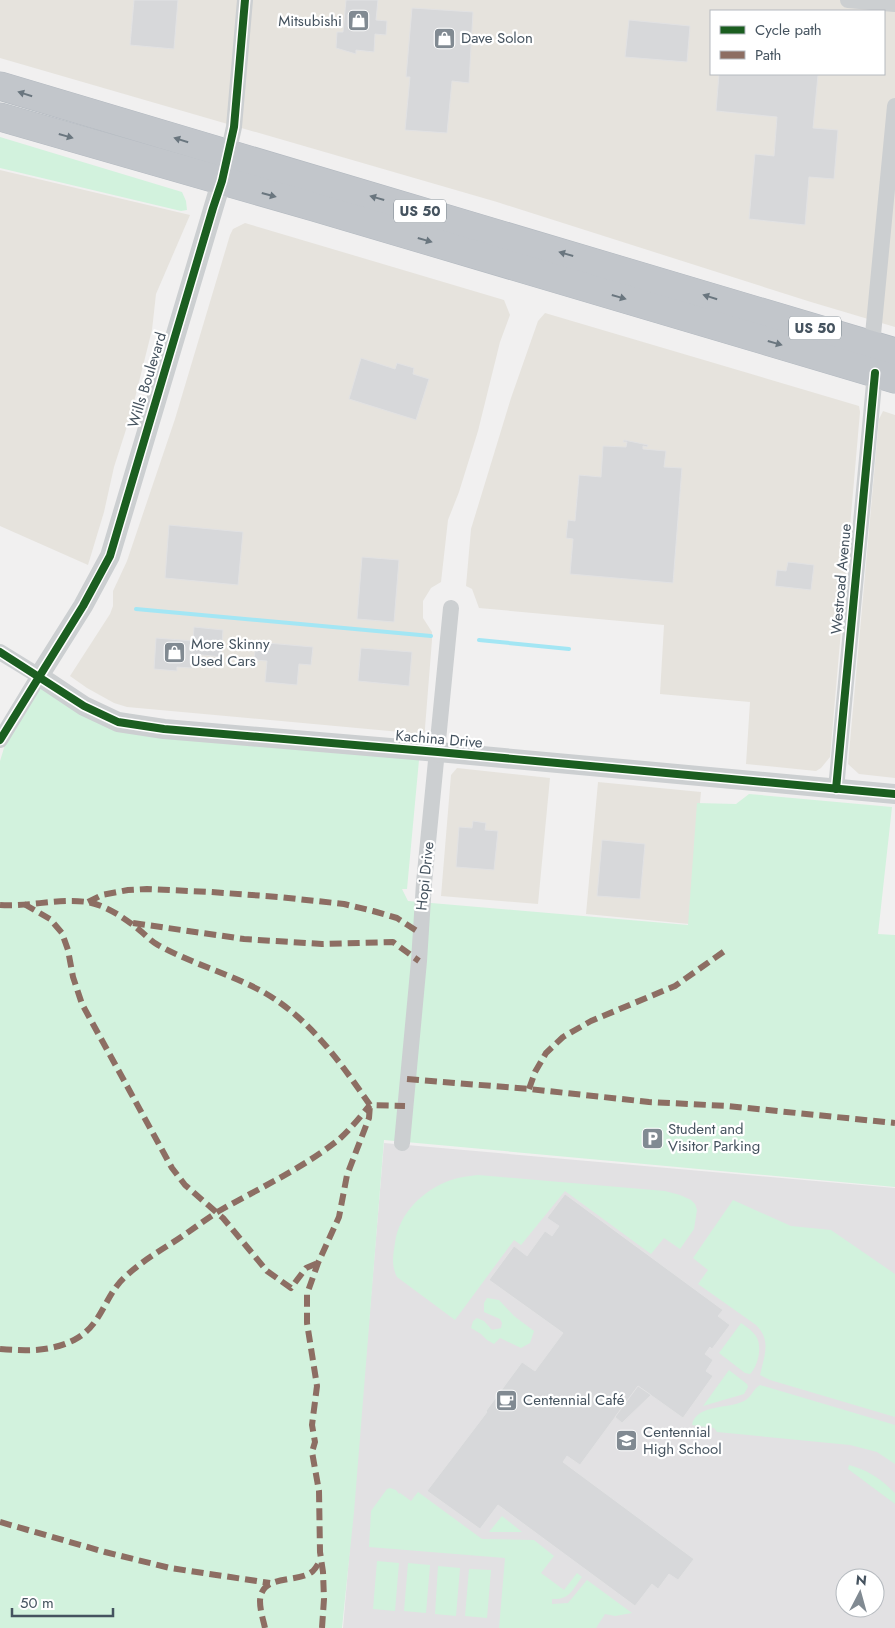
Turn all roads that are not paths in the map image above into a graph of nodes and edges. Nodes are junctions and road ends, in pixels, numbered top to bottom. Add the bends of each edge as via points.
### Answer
1 (245, 0) edge
2 (848, 0) edge
3 (895, 4) edge
4 (0, 86) edge
5 (895, 106) edge
6 (0, 117) edge
7 (228, 154) junction
8 (222, 181) junction
9 (884, 348) edge
10 (885, 376) edge
11 (451, 608) dead end
12 (0, 652) edge
13 (39, 676) junction
14 (0, 740) edge
15 (438, 752) junction
16 (836, 789) junction
17 (895, 794) edge
18 (402, 1143) dead end

1 - 7 street, Wills Boulevard via 234,127
2 - 3 street
7 -> 4 highway, US 50
5 - 9 street
6 -> 8 highway, US 50
7 - 8 street, Wills Boulevard
9 -> 7 highway, US 50
8 -> 10 highway, US 50
8 - 13 street, Wills Boulevard via 110,556
10 - 16 street, Westroad Avenue
11 - 15 street, Hopi Drive
12 - 13 street, Kachina Drive
13 - 14 street, Wills Boulevard
13 - 15 street, Kachina Drive via 84,706 118,722 164,729
15 - 16 street, Kachina Drive
15 - 18 street, Hopi Drive
16 - 17 street, Kachina Drive

